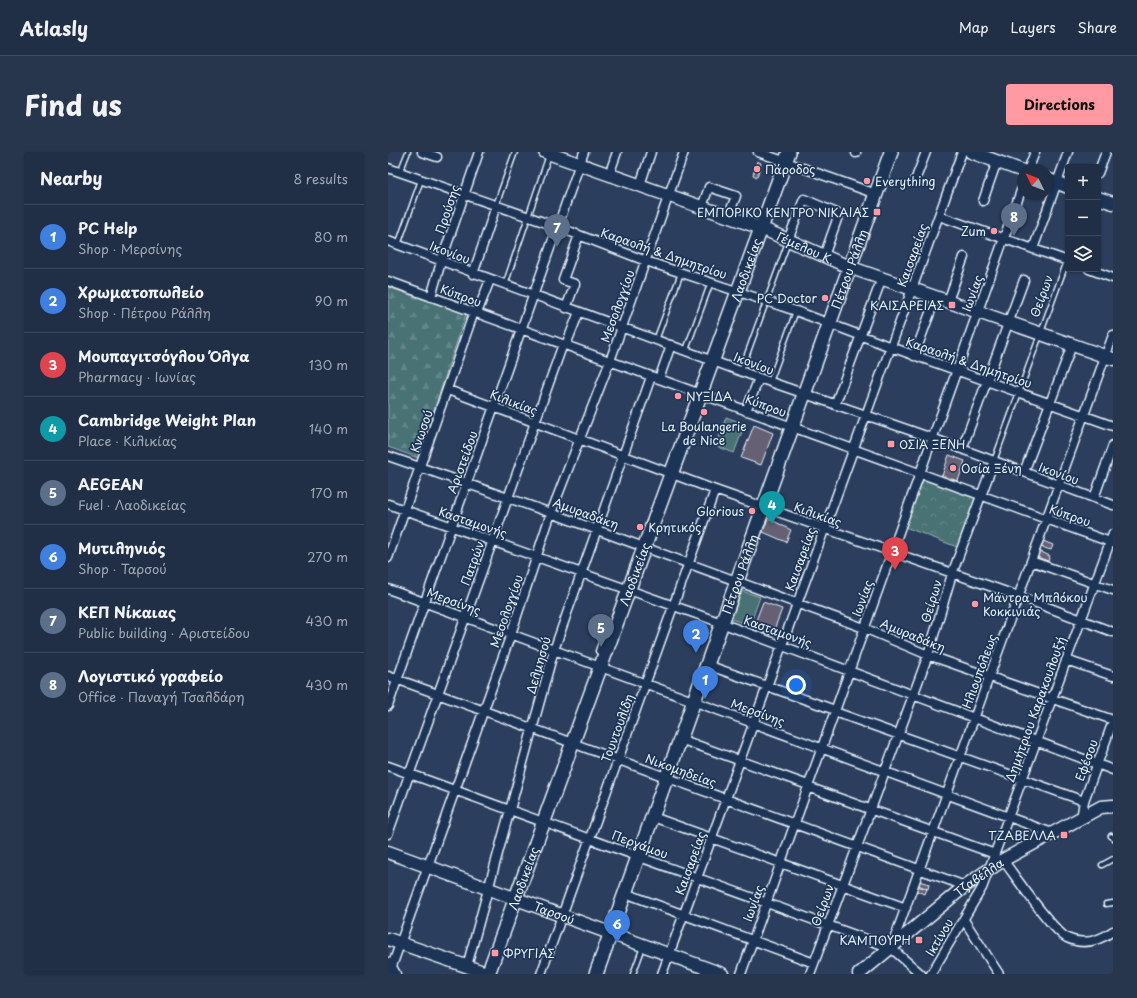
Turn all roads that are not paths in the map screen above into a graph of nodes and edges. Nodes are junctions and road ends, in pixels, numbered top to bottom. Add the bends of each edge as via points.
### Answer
1 (408, 152) edge
2 (422, 152) edge
3 (479, 152) edge
4 (515, 152) edge
5 (584, 152) edge
6 (617, 152) edge
7 (651, 152) edge
8 (684, 152) edge
9 (758, 152) edge
10 (891, 152) edge
11 (926, 152) edge
12 (962, 152) edge
13 (971, 152) edge
14 (1035, 152) edge
15 (1068, 152) edge
16 (1106, 152) edge
17 (548, 153) edge
18 (438, 155) edge
19 (787, 157) edge
20 (997, 161) junction
21 (580, 164) junction
22 (1030, 164) edge
23 (1101, 165) edge
24 (388, 168) edge
25 (1017, 169) edge
26 (400, 173) junction
27 (609, 174) junction
28 (916, 178) dead end
29 (421, 180) junction
30 (1057, 183) edge
31 (640, 185) junction
32 (876, 194) junction
33 (464, 195) junction
34 (668, 196) junction
35 (1101, 199) edge
36 (1018, 200) edge
37 (983, 201) dead end
38 (1113, 203) edge
39 (496, 206) junction
40 (702, 207) junction
41 (939, 216) junction
42 (528, 217) junction
43 (728, 217) junction
44 (558, 227) junction
45 (761, 228) junction
46 (579, 235) junction
47 (1004, 239) junction
48 (788, 240) junction
49 (388, 241) edge
50 (398, 245) junction
51 (1033, 249) junction
52 (824, 256) junction
53 (964, 257) dead end
54 (1065, 259) edge
55 (646, 261) junction
56 (441, 262) junction
57 (849, 267) junction
58 (1065, 268) edge
59 (681, 272) junction
60 (1097, 272) edge
61 (473, 274) junction
62 (882, 278) junction
63 (1113, 278) edge
64 (490, 280) junction
65 (1024, 280) dead end
66 (388, 281) edge
67 (711, 282) junction
68 (504, 285) junction
69 (912, 289) junction
70 (738, 291) junction
71 (534, 296) junction
72 (431, 297) junction
73 (936, 297) junction
74 (767, 301) junction
75 (948, 301) junction
76 (566, 308) junction
77 (796, 311) junction
78 (579, 312) junction
79 (978, 312) junction
80 (476, 313) junction
81 (1008, 322) junction
82 (829, 324) junction
83 (622, 328) junction
84 (522, 330) junction
85 (1040, 334) junction
86 (1113, 335) edge
87 (860, 336) junction
88 (656, 340) junction
89 (1072, 344) junction
90 (564, 345) junction
91 (671, 345) junction
92 (891, 347) junction
93 (686, 350) junction
94 (914, 356) junction
95 (1109, 358) edge
96 (713, 360) junction
97 (610, 361) junction
98 (957, 370) junction
99 (740, 371) junction
100 (655, 378) junction
101 (759, 378) junction
102 (987, 381) junction
103 (769, 382) junction
104 (448, 390) junction
105 (1019, 392) junction
106 (804, 393) junction
107 (700, 394) junction
108 (1050, 403) junction
109 (835, 405) junction
110 (494, 407) junction
111 (746, 410) junction
112 (1084, 415) junction
113 (866, 416) junction
114 (535, 423) junction
115 (1113, 426) edge
116 (792, 427) junction
117 (932, 438) junction
118 (578, 440) junction
119 (1113, 446) edge
120 (854, 449) junction
121 (962, 449) junction
122 (388, 456) edge
123 (623, 456) junction
124 (994, 461) junction
125 (421, 467) junction
126 (1024, 472) junction
127 (671, 473) junction
128 (920, 474) junction
129 (467, 484) junction
130 (1058, 486) junction
131 (715, 490) junction
132 (981, 497) junction
133 (508, 498) junction
134 (1094, 498) junction
135 (388, 504) edge
136 (1113, 505) edge
137 (763, 507) junction
138 (405, 510) junction
139 (551, 513) junction
140 (1046, 520) junction
141 (452, 527) junction
142 (597, 530) junction
143 (824, 530) junction
144 (1112, 540) edge
145 (493, 541) junction
146 (644, 547) junction
147 (891, 553) junction
148 (536, 557) junction
149 (388, 558) edge
150 (1031, 561) junction
151 (689, 563) junction
152 (582, 572) junction
153 (952, 574) junction
154 (737, 581) junction
155 (1095, 584) junction
156 (388, 589) edge
157 (629, 589) junction
158 (1113, 590) edge
159 (1018, 596) junction
160 (425, 603) junction
161 (797, 603) junction
162 (674, 606) junction
163 (466, 618) junction
164 (1081, 621) junction
165 (722, 623) junction
166 (864, 628) junction
167 (1113, 632) edge
168 (511, 634) junction
169 (782, 645) junction
170 (554, 650) junction
171 (928, 655) junction
172 (1066, 660) junction
173 (602, 662) junction
174 (707, 665) junction
175 (849, 670) junction
176 (990, 675) junction
177 (388, 676) edge
178 (1113, 676) edge
179 (397, 679) junction
180 (646, 684) junction
181 (767, 686) junction
182 (438, 694) junction
183 (912, 696) junction
184 (1052, 698) junction
185 (694, 701) junction
186 (388, 706) edge
187 (484, 711) junction
188 (835, 711) junction
189 (974, 718) junction
190 (1113, 721) edge
191 (754, 723) junction
192 (532, 728) junction
193 (898, 734) junction
194 (680, 739) junction
195 (1036, 741) junction
196 (572, 743) junction
197 (822, 748) junction
198 (960, 757) junction
199 (619, 760) junction
200 (740, 761) junction
201 (1096, 764) junction
202 (388, 766) edge
203 (885, 770) junction
204 (1113, 770) edge
205 (410, 774) junction
206 (667, 777) junction
207 (1022, 779) junction
208 (808, 786) junction
209 (455, 790) junction
210 (947, 793) junction
211 (726, 799) junction
212 (1113, 806) edge
213 (1082, 809) junction
214 (509, 810) junction
215 (870, 810) junction
216 (653, 816) junction
217 (1009, 816) junction
218 (543, 822) junction
219 (794, 824) junction
220 (933, 832) junction
221 (1052, 833) junction
222 (388, 834) edge
223 (712, 837) junction
224 (590, 839) junction
225 (857, 846) junction
226 (388, 852) edge
227 (638, 857) junction
228 (998, 857) junction
229 (1113, 859) edge
230 (781, 863) junction
231 (1102, 864) dead end
232 (428, 866) junction
233 (920, 869) junction
234 (988, 870) junction
235 (697, 878) junction
236 (842, 886) junction
237 (965, 886) junction
238 (487, 888) junction
239 (625, 893) junction
240 (515, 898) junction
241 (1113, 902) edge
242 (766, 903) junction
243 (1106, 904) dead end
244 (906, 908) junction
245 (684, 914) junction
246 (563, 915) junction
247 (964, 920) junction
248 (828, 925) junction
249 (1113, 931) edge
250 (611, 932) junction
251 (388, 939) edge
252 (753, 940) junction
253 (400, 943) junction
254 (644, 945) junction
255 (891, 948) junction
256 (669, 955) junction
257 (814, 963) junction
258 (467, 966) junction
259 (391, 969) edge
260 (488, 974) edge
261 (541, 974) edge
262 (596, 974) edge
263 (633, 974) edge
264 (662, 974) edge
265 (722, 974) edge
266 (741, 974) edge
267 (810, 974) edge
268 (859, 974) edge
269 (920, 974) edge
270 (931, 974) edge
271 (999, 974) edge

1 - 26 lane
2 - 18 street
3 - 33 street, Προύσης
4 - 39 lane
5 - 21 street, Αριστείδου
6 - 27 street
7 - 31 street
8 - 34 street, Μεσολογγίου
9 - 19 street
10 - 32 main road, Πέτρου Ράλλη
11 - 28 street
12 - 41 street, Καισαρείας
13 - 20 main road
14 - 22 street
15 - 30 street
16 - 23 street
17 - 21 main road, Γέμελου Κ.
17 - 42 lane
19 - 32 street
19 - 45 main road, Λαοδικείας
20 - 25 main road
20 - 37 street
21 - 27 main road, Γέμελου Κ.
21 - 44 street, Αριστείδου
24 - 26 street, Καραολή & Δημητρίου
26 - 29 street, Καραολή & Δημητρίου
27 - 31 main road, Γέμελου Κ.
29 - 33 street, Καραολή & Δημητρίου
29 - 50 lane
30 - 51 street
31 - 34 main road, Γέμελου Κ.
32 - 57 main road, Πέτρου Ράλλη
33 - 39 street, Καραολή & Δημητρίου
33 - 56 street, Προύσης
34 - 40 main road, Γέμελου Κ.
34 - 55 street, Μεσολογγίου
35 - 38 main road
36 - 47 street, Ιωνίας
39 - 42 street, Καραολή & Δημητρίου
39 - 61 street
40 - 43 main road, Γέμελου Κ.
40 - 43 street via 709,187 736,196
41 - 47 street
41 - 69 street, Καισαρείας
42 - 44 street, Καραολή & Δημητρίου
42 - 68 lane
43 - 45 main road, Γέμελου Κ.
44 - 46 street, Καραολή & Δημητρίου
44 - 71 street, Αριστείδου
45 - 48 main road, Γέμελου Κ.
45 - 70 main road, Λαοδικείας
46 - 55 street, Καραολή & Δημητρίου
46 - 76 street via 563,280 574,284
47 - 51 street
47 - 79 street, Ιωνίας
48 - 52 main road, Γέμελου Κ.
48 - 52 street via 804,199 839,214
48 - 74 lane
49 - 50 street, Ικονίου
50 - 56 street, Ικονίου
51 - 54 street
52 - 57 main road, Γέμελου Κ.
53 - 75 street
55 - 59 street, Καραολή & Δημητρίου
55 - 83 street, Μεσολογγίου
56 - 61 street, Ικονίου
56 - 72 street, Προύσης
57 - 62 main road, Γέμελου Κ.
57 - 82 main road, Πέτρου Ράλλη
58 - 85 lane, Θείρων
59 - 67 street, Καραολή & Δημητρίου
59 - 88 lane
60 - 63 street
61 - 64 street, Ικονίου
62 - 69 main road, Γέμελου Κ.
62 - 87 street
64 - 68 street, Ικονίου
64 - 80 street, Κνωσού
65 - 81 street
66 - 72 street, Κύπρου
67 - 70 street, Καραολή & Δημητρίου
67 - 93 lane
68 - 71 street, Ικονίου
69 - 73 main road, Γέμελου Κ.
69 - 92 street, Καισαρείας
70 - 74 street, Καραολή & Δημητρίου
70 - 96 main road, Λαοδικείας
71 - 76 street, Ικονίου
71 - 84 street, Αριστείδου
72 - 80 street, Κύπρου
73 - 75 main road, Γέμελου Κ.
73 - 94 street
74 - 77 street, Καραολή & Δημητρίου
74 - 99 lane
75 - 79 main road, Γέμελου Κ.
76 - 78 street, Ικονίου
77 - 82 street, Καραολή & Δημητρίου
77 - 103 lane
78 - 83 street, Ικονίου
78 - 90 street, Πατρών
79 - 81 main road, Γέμελου Κ.
79 - 98 street, Ιωνίας
80 - 84 street, Κύπρου
80 - 104 street, Κνωσού
81 - 85 main road, Γέμελου Κ.
81 - 102 street
82 - 87 street, Καραολή & Δημητρίου
82 - 106 main road, Πέτρου Ράλλη
83 - 88 street, Ικονίου
83 - 97 street, Μεσολογγίου
84 - 90 street, Κύπρου
84 - 110 street, Αριστείδου
85 - 89 main road, Γέμελου Κ.
85 - 105 lane, Θείρων
86 - 95 street, Ηλιουπόλεως
87 - 92 street, Καραολή & Δημητρίου
87 - 109 street
88 - 91 street, Ικονίου
89 - 95 main road, Γέμελου Κ.
89 - 108 street
90 - 97 street, Κύπρου
90 - 114 street, Πατρών
91 - 93 street, Ικονίου
91 - 100 street, Δελμησού
92 - 94 street, Καραολή & Δημητρίου
92 - 113 street, Καισαρείας
93 - 96 street, Ικονίου
94 - 98 street, Καραολή & Δημητρίου
95 - 112 street, Ηλιουπόλεως
96 - 99 street, Ικονίου
96 - 107 main road, Λαοδικείας
97 - 100 street, Κύπρου
97 - 118 street, Μεσολογγίου
98 - 102 street, Καραολή & Δημητρίου
98 - 117 street, Ιωνίας
99 - 101 street, Ικονίου
100 - 107 street, Κύπρου
100 - 123 street, Δελμησού
101 - 103 street, Ικονίου
101 - 111 street
102 - 105 street, Καραολή & Δημητρίου
102 - 121 street
103 - 106 street, Ικονίου
104 - 110 street, Κιλικίας
104 - 125 street, Κνωσού
105 - 108 street, Καραολή & Δημητρίου
105 - 124 lane, Θείρων
106 - 109 street, Ικονίου
106 - 116 main road, Πέτρου Ράλλη
107 - 111 street, Κύπρου
107 - 127 main road, Λαοδικείας
108 - 112 street, Καραολή & Δημητρίου
108 - 126 street
109 - 113 street, Ικονίου
110 - 114 street, Κιλικίας
110 - 129 street, Αριστείδου
111 - 116 street, Κύπρου
112 - 115 street, Καραολή & Δημητρίου
112 - 130 street, Ηλιουπόλεως
113 - 117 street, Ικονίου
113 - 120 street, Καισαρείας
114 - 118 street, Κιλικίας
114 - 133 street, Πατρών
116 - 120 street, Κύπρου
116 - 137 main road, Πέτρου Ράλλη
117 - 121 street, Ικονίου
117 - 128 street, Ιωνίας
118 - 123 street, Κιλικίας
118 - 139 street, Μεσολογγίου
119 - 134 street
120 - 128 street, Κύπρου
120 - 143 street, Καισαρείας
121 - 124 street, Ικονίου
122 - 125 street, Αμυραδάκη
123 - 127 street, Κιλικίας
123 - 142 street, Δελμησού
124 - 126 street, Ικονίου
124 - 132 street, Θείρων
125 - 129 street, Αμυραδάκη
125 - 138 street, Κνωσού
126 - 130 street, Ικονίου
127 - 131 street, Κιλικίας
127 - 146 main road, Λαοδικείας
128 - 132 street, Κύπρου
128 - 147 street, Ιωνίας
129 - 133 street, Αμυραδάκη
129 - 141 street, Αριστείδου
130 - 134 street, Ικονίου
130 - 140 street, Ηλιουπόλεως
131 - 137 street, Κιλικίας
131 - 151 street, Τουντουλίδη
132 - 140 street, Κύπρου
132 - 153 street, Θείρων
133 - 139 street, Αμυραδάκη
133 - 145 street, Πατρών
134 - 136 street, Ικονίου
135 - 138 street, Κασταμονής
137 - 143 street, Κιλικίας
137 - 154 main road, Πέτρου Ράλλη
138 - 141 street, Κασταμονής
138 - 149 street, Κνωσού
139 - 142 street, Αμυραδάκη
139 - 148 street, Μεσολογγίου
140 - 144 street, Κύπρου
140 - 150 street, Ηλιουπόλεως
141 - 145 street, Κασταμονής
141 - 160 street, Αριστείδου
142 - 146 street, Αμυραδάκη
142 - 152 street, Δελμησού
143 - 147 street, Κιλικίας
143 - 161 street, Καισαρείας
144 - 155 street, Δημήτριου Καρακουλουξή
145 - 148 street, Κασταμονής
145 - 163 street, Πατρών
146 - 151 street, Αμυραδάκη
146 - 157 main road, Λαοδικείας
147 - 153 street, Κιλικίας
147 - 166 street, Ιωνίας
148 - 152 street, Κασταμονής
148 - 168 street, Μεσολογγίου
150 - 155 street
150 - 159 street, Ηλιουπόλεως
151 - 154 street, Αμυραδάκη
151 - 162 street, Τουντουλίδη
152 - 157 street, Κασταμονής
152 - 170 street, Δελμησού
153 - 159 street, Κιλικίας
153 - 171 street, Θείρων
154 - 161 street, Αμυραδάκη
154 - 165 main road, Πέτρου Ράλλη
155 - 158 street
155 - 164 street, Δημήτριου Καρακουλουξή
156 - 160 street, Μερσίνης
157 - 162 street, Κασταμονής
157 - 173 main road, Λαοδικείας
159 - 164 street, Κιλικίας
159 - 176 street, Ηλιουπόλεως
160 - 163 street, Μερσίνης
160 - 179 street, Αριστείδου
161 - 166 street, Αμυραδάκη
161 - 169 street, Καισαρείας
162 - 165 street, Κασταμονής
162 - 180 street, Τουντουλίδη
163 - 168 street, Μερσίνης
163 - 182 street, Πατρών
164 - 167 street, Κιλικίας
164 - 172 street, Δημήτριου Καρακουλουξή
165 - 169 street, Κασταμονής
165 - 174 main road, Πέτρου Ράλλη
166 - 171 street, Αμυραδάκη
166 - 175 street, Ιωνίας
168 - 170 street, Μερσίνης
168 - 187 street, Μεσολογγίου
169 - 175 street, Κασταμονής
169 - 181 street, Καισαρείας
170 - 173 street, Μερσίνης
170 - 192 street, Δελμησού
171 - 176 street, Αμυραδάκη
171 - 183 street, Θείρων
172 - 178 street
172 - 184 street, Δημήτριου Καρακουλουξή
173 - 180 street, Μερσίνης
173 - 196 main road, Λαοδικείας
174 - 181 street
174 - 185 main road, Πέτρου Ράλλη
175 - 183 street, Κασταμονής
175 - 188 street, Ιωνίας
176 - 184 street, Αμυραδάκη
176 - 189 street, Ηλιουπόλεως
177 - 179 street, Νικομηδείας
179 - 182 street, Νικομηδείας
179 - 186 street, Αριστείδου
180 - 185 street, Μερσίνης
180 - 199 street, Τουντουλίδη
181 - 188 street
181 - 191 street, Καισαρείας
182 - 187 street, Νικομηδείας
182 - 205 street, Πατρών
183 - 189 street, Κασταμονής
183 - 193 street, Θείρων
184 - 190 street, Αμυραδάκη
184 - 195 street, Δημήτριου Καρακουλουξή
185 - 191 street, Μερσίνης
185 - 194 main road, Πέτρου Ράλλη
187 - 192 street, Νικομηδείας
187 - 209 street, Μεσολογγίου
188 - 193 street
188 - 197 street, Ιωνίας
189 - 195 street, Κασταμονής
189 - 198 street, Ηλιουπόλεως
190 - 201 street, Εφέσου
191 - 197 street, Μερσίνης
191 - 200 street, Καισαρείας
192 - 196 street, Νικομηδείας
192 - 214 street, Δελμησού
193 - 198 street
193 - 203 street, Θείρων
194 - 200 street
194 - 206 main road, Πέτρου Ράλλη
195 - 201 street, Κασταμονής
195 - 207 street, Δημήτριου Καρακουλουξή
196 - 199 street, Νικομηδείας
196 - 218 main road, Λαοδικείας
197 - 203 street, Μερσίνης
197 - 208 street, Ιωνίας
198 - 207 street
198 - 210 street, Ηλιουπόλεως
199 - 206 street, Νικομηδείας
199 - 224 street, Τουντουλίδη
200 - 208 street
200 - 211 street, Καισαρείας
201 - 204 street, Κασταμονής
201 - 213 street, Εφέσου
202 - 205 street, Περγάμου
203 - 210 street, Μερσίνης
203 - 215 street, Θείρων
205 - 209 street, Περγάμου
205 - 222 street, Πατρών
206 - 211 street, Νικομηδείας
206 - 216 main road, Πέτρου Ράλλη
207 - 213 street
207 - 217 street, Δημήτριου Καρακουλουξή
208 - 215 street
208 - 219 street, Ιωνίας
209 - 214 street, Περγάμου
209 - 232 street, Μεσολογγίου
210 - 217 street, Μερσίνης
210 - 220 street, Ηλιουπόλεως
211 - 219 street, Νικομηδείας
211 - 223 street, Καισαρείας
212 - 213 main road, Τζαβέλλα
213 - 221 main road, Τζαβέλλα
214 - 218 street, Περγάμου
214 - 238 street, Δελμησού
215 - 220 street
215 - 225 street, Θείρων
216 - 223 street
216 - 227 main road, Πέτρου Ράλλη
217 - 221 street, Μερσίνης
217 - 228 street, Δημήτριου Καρακουλουξή
218 - 224 street, Περγάμου
218 - 240 main road, Λαοδικείας
219 - 225 street, Νικομηδείας
219 - 230 street, Ιωνίας
220 - 228 street
220 - 233 street, Ηλιουπόλεως
221 - 228 main road, Τζαβέλλα
223 - 230 street
223 - 235 street, Καισαρείας
224 - 227 street, Περγάμου
224 - 246 street, Τουντουλίδη
225 - 233 street, Νικομηδείας
225 - 236 street, Θείρων
226 - 232 main road, Ταρσού
227 - 235 street, Περγάμου
227 - 239 main road, Πέτρου Ράλλη
228 - 234 main road, Τζαβέλλα
228 - 249 street via 1067,938 1088,942 1099,940
229 - 231 lane
230 - 236 street
230 - 242 street, Ιωνίας
232 - 238 main road, Ταρσού
232 - 253 street, Μεσολογγίου
233 - 237 street, Νικομηδείας
233 - 244 street, Ηλιουπόλεως
234 - 237 main road, Τζαβέλλα
234 - 247 street, Ικτίνου via 982,888
235 - 242 street, Περγάμου
235 - 245 street, Καισαρείας
236 - 244 street
236 - 248 street, Θείρων
237 - 255 main road, Τζαβέλλα
238 - 240 main road, Ταρσού
238 - 258 street, Δελμησού
239 - 245 street
239 - 250 main road, Πέτρου Ράλλη
240 - 246 main road, Ταρσού
240 - 260 main road, Λαοδικείας
241 - 243 lane
242 - 248 street, Περγάμου
242 - 252 street, Ιωνίας
244 - 255 street, Ηλιουπόλεως
245 - 252 street
245 - 256 street, Καισαρείας
246 - 250 main road, Ταρσού
246 - 261 street, Τουντουλίδη
247 - 270 street, Ικτίνου
247 - 271 street
248 - 255 street, Περγάμου
248 - 257 street, Θείρων
250 - 254 main road, Ταρσού
250 - 262 main road, Πέτρου Ράλλη
251 - 253 main road
252 - 257 street
252 - 266 street, Ιωνίας
253 - 258 main road
253 - 259 street, Μεσολογγίου
254 - 256 main road, Ταρσού
254 - 263 lane
255 - 268 main road, Τζαβέλλα
255 - 269 street, Περγάμου
256 - 264 street, Καισαρείας
256 - 265 main road, Ταρσού
257 - 267 street, Θείρων
258 - 260 main road

